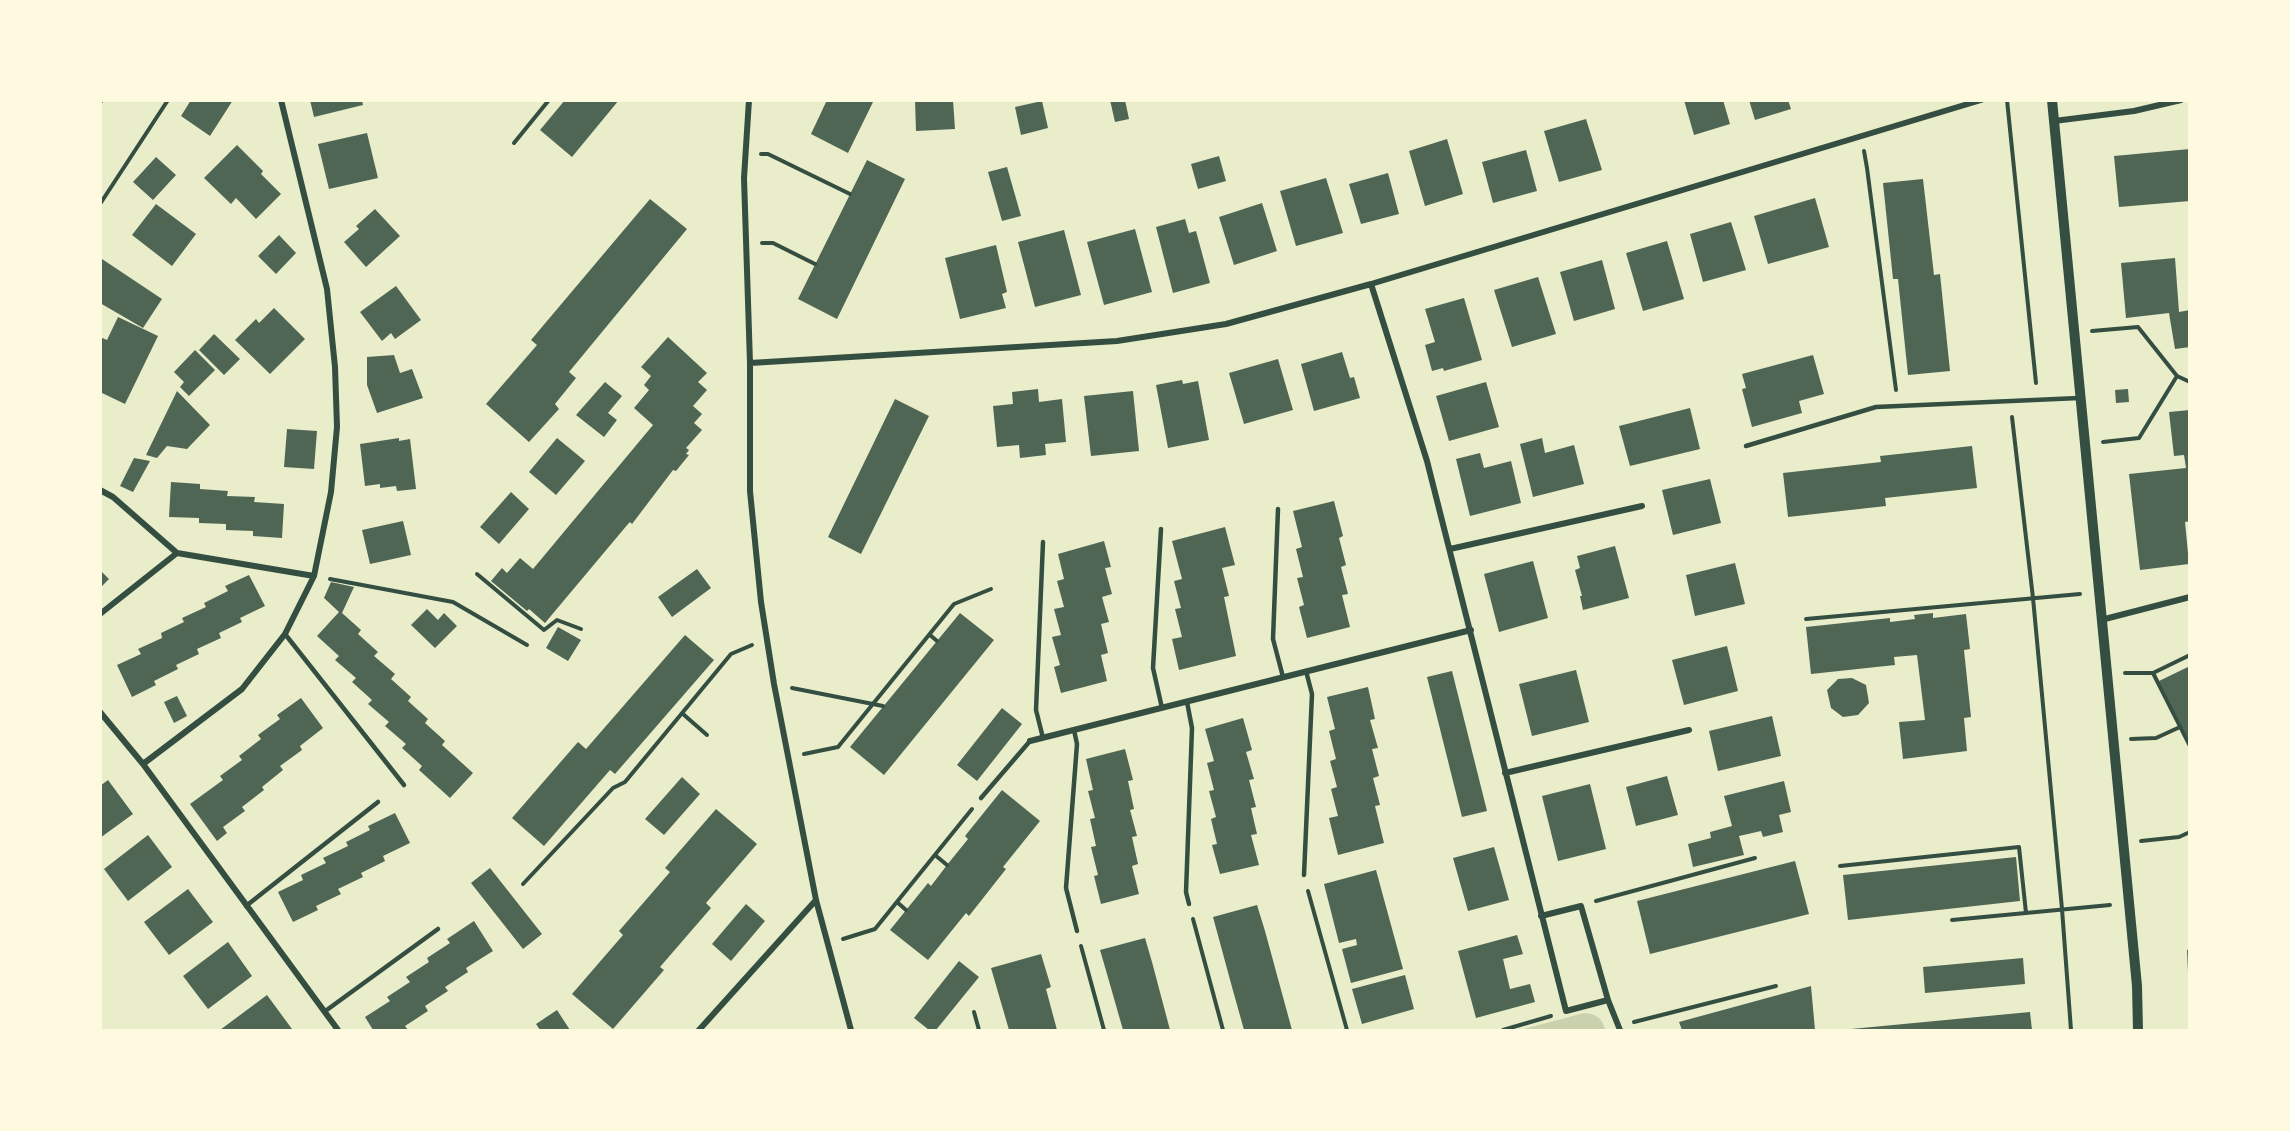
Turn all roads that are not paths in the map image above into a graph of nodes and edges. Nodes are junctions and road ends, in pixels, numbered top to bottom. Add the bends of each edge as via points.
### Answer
1 (281, 100) edge
2 (748, 100) edge
3 (1981, 100) edge
4 (2052, 100) edge
5 (2181, 100) edge
6 (2054, 121) junction
7 (1371, 284) junction
8 (750, 363) junction
9 (2079, 399) junction
10 (1746, 446) dead end
11 (100, 490) edge
12 (1642, 506) dead end
13 (1278, 509) dead end
14 (1161, 529) dead end
15 (1043, 542) dead end
16 (1450, 549) junction
17 (177, 554) junction
18 (314, 576) junction
19 (2190, 597) edge
20 (100, 614) edge
21 (2101, 620) junction
22 (1471, 630) junction
23 (285, 634) junction
24 (1306, 671) junction
25 (1283, 677) junction
26 (1186, 702) junction
27 (1162, 708) junction
28 (100, 712) edge
29 (1074, 730) junction
30 (1689, 730) dead end
31 (1043, 738) junction
32 (1030, 741) joint
33 (143, 764) junction
34 (1505, 773) junction
35 (404, 785) dead end
36 (981, 798) road end
37 (378, 802) dead end
38 (1304, 875) road end
39 (816, 900) junction
40 (1190, 904) road end
41 (246, 906) junction
42 (1541, 916) junction
43 (438, 928) dead end
44 (1077, 931) road end
45 (1608, 1000) junction
46 (324, 1012) junction
47 (1620, 1028) edge
48 (338, 1030) edge
49 (699, 1030) edge
50 (851, 1030) edge
51 (2138, 1030) edge

1 - 18 street via 327,289 335,367 337,427 331,492
2 - 8 street via 744,178
3 - 7 street
4 - 6 street
5 - 6 street via 2134,111
6 - 9 street
7 - 8 street via 1226,324 1117,341
7 - 16 street via 1427,460
8 - 39 street via 750,491 766,638
9 - 10 lane via 1876,407
9 - 21 street
11 - 17 street
12 - 16 street
13 - 25 lane via 1273,639
14 - 27 lane via 1153,668
15 - 31 lane via 1036,710
16 - 22 street
17 - 18 street
17 - 20 street
18 - 23 street
19 - 21 street
21 - 51 street
22 - 24 street
22 - 34 street
23 - 33 street via 242,689
23 - 35 lane
24 - 25 street
24 - 38 lane via 1312,694
25 - 26 street
26 - 27 street
26 - 40 lane via 1192,728 1186,892
27 - 29 street
28 - 33 street
29 - 31 street
29 - 44 lane via 1077,744 1066,888
30 - 34 street
31 - 32 street
32 - 36 lane
33 - 41 street
34 - 42 street
37 - 41 lane
39 - 49 street
39 - 50 street
41 - 46 street
42 - 45 street via 1581,906
42 - 45 street via 1566,1011
43 - 46 lane
45 - 47 street
46 - 48 street

